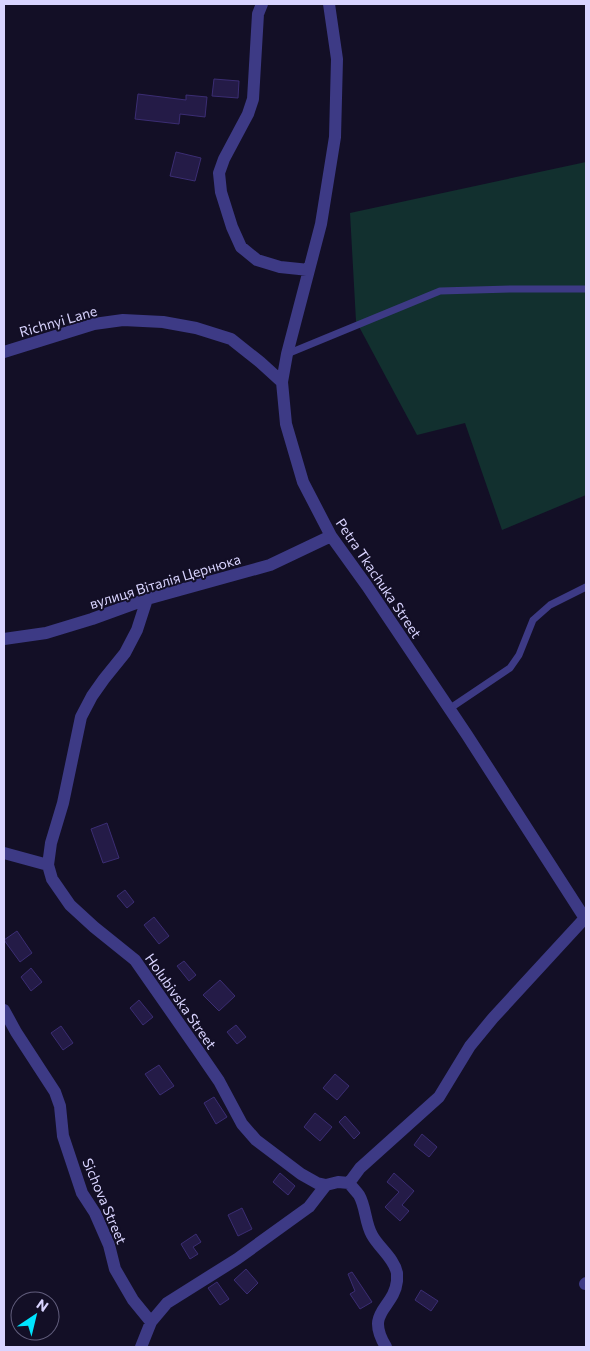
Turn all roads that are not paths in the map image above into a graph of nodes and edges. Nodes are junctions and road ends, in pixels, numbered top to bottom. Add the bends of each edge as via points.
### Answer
1 (262, 4) edge
2 (329, 4) edge
3 (309, 270) junction
4 (586, 289) edge
5 (4, 352) edge
6 (287, 354) junction
7 (282, 382) junction
8 (331, 536) junction
9 (586, 587) edge
10 (147, 599) junction
11 (4, 639) edge
12 (449, 709) junction
13 (4, 853) edge
14 (48, 865) junction
15 (585, 919) edge
16 (4, 1010) edge
17 (349, 1183) junction
18 (326, 1185) junction
19 (151, 1322) junction
20 (141, 1347) edge
21 (386, 1347) edge

1 - 3 street via 258,14 253,100 219,173 221,192 241,247 257,260 280,267
2 - 3 street, Petra Tkachuka Street via 337,59 336,137 321,224
3 - 6 street, Petra Tkachuka Street
4 - 6 lane via 440,291
5 - 7 street, Richnyi Lane via 94,324 123,320 163,322 231,339
6 - 7 street, Petra Tkachuka Street
7 - 8 street, Petra Tkachuka Street via 286,424 303,482
8 - 10 street, вулиця Віталія Цернюка via 270,564
8 - 12 street, Petra Tkachuka Street
9 - 12 lane via 550,605 533,620 510,668
10 - 11 street, вулиця Віталія Цернюка via 46,633
10 - 14 street via 125,653 92,696 82,717
12 - 15 street, Petra Tkachuka Street
13 - 14 street
14 - 18 street, Holubivska Street via 52,879 70,904 135,960 219,1081 242,1124 256,1140 301,1174
15 - 17 street via 470,1046 439,1097 360,1168
16 - 19 street, Sichova Street via 55,1092 63,1136 82,1193 95,1213 115,1269
17 - 18 street, Holubivska Street
17 - 21 street via 359,1196 372,1234 397,1274 396,1290 381,1310 378,1320 378,1329
18 - 19 street via 309,1207 237,1259 167,1303
19 - 20 street

